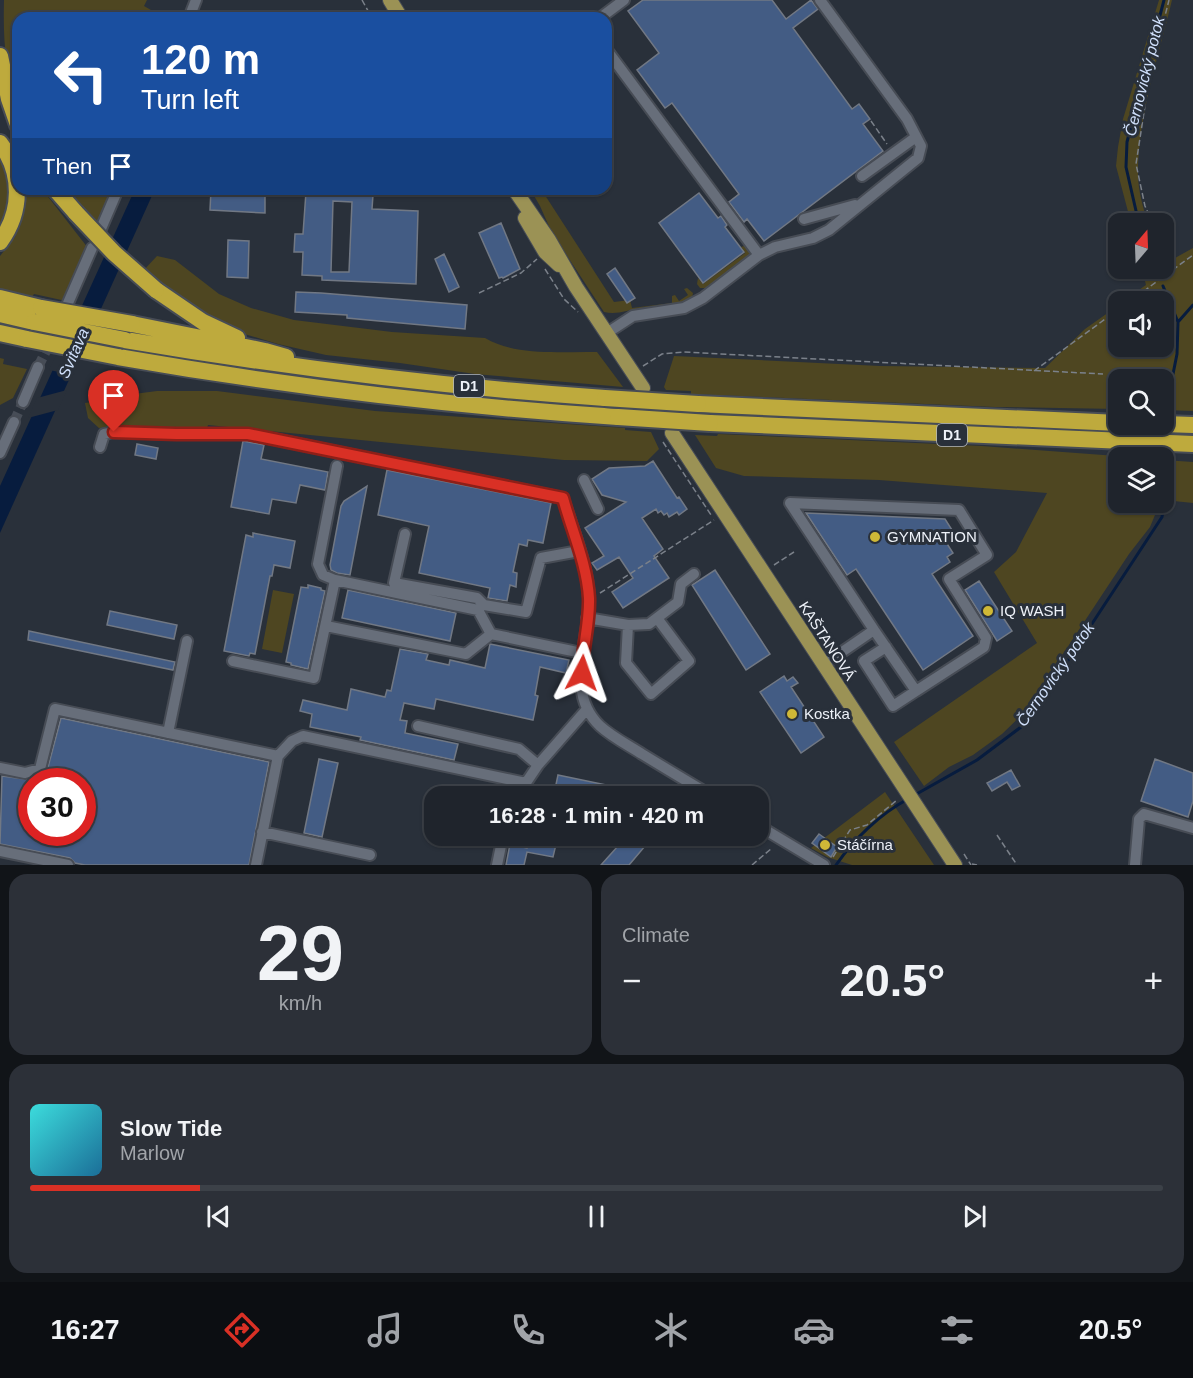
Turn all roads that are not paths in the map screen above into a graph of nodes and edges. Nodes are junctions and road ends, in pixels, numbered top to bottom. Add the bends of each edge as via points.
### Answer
1 (624, 0) edge
2 (820, 0) edge
3 (608, 12) edge
4 (0, 56) edge
5 (612, 57) edge
6 (12, 108) edge
7 (916, 137) junction
8 (0, 143) edge
9 (12, 165) edge
10 (862, 176) dead end
11 (18, 195) edge
12 (60, 195) edge
13 (115, 195) edge
14 (515, 195) edge
15 (862, 203) junction
16 (804, 219) dead end
17 (100, 231) dead end
18 (0, 242) edge
19 (92, 248) dead end
20 (759, 255) junction
21 (0, 298) edge
22 (68, 303) dead end
23 (0, 314) edge
24 (37, 315) junction
25 (129, 332) junction
26 (0, 333) edge
27 (607, 333) junction
28 (265, 351) junction
29 (38, 367) tunnel mouth
30 (332, 372) junction
31 (643, 388) dead end
32 (23, 402) tunnel mouth
33 (14, 422) tunnel mouth
34 (1108, 423) edge
35 (1174, 424) edge
36 (1193, 425) edge
37 (672, 433) dead end
38 (1193, 444) edge
39 (100, 447) dead end
40 (0, 453) edge
41 (337, 466) dead end
42 (584, 480) dead end
43 (598, 509) dead end
44 (405, 534) dead end
45 (579, 551) junction
46 (694, 574) dead end
47 (335, 580) junction
48 (587, 618) junction
49 (657, 618) junction
50 (628, 625) junction
51 (326, 626) junction
52 (874, 630) junction
53 (490, 634) junction
54 (187, 641) dead end
55 (886, 647) junction
56 (582, 653) junction
57 (233, 661) dead end
58 (823, 665) junction
59 (916, 692) junction
60 (587, 709) junction
61 (418, 726) dead end
62 (168, 733) junction
63 (278, 756) junction
64 (538, 765) junction
65 (0, 768) edge
66 (526, 783) junction
67 (524, 786) edge
68 (695, 786) edge
69 (1193, 828) edge
70 (262, 832) junction
71 (769, 832) edge
72 (501, 846) edge
73 (0, 851) edge
74 (370, 855) dead end
75 (960, 860) edge
76 (68, 865) edge
77 (256, 865) edge
78 (497, 865) edge
79 (824, 865) edge
80 (1135, 865) edge

1 - 3 street
2 - 7 street via 908,119
4 - 6 highway
5 - 20 street
7 - 10 street
7 - 15 street via 921,146 918,158
8 - 9 highway
11 - 18 highway via 14,216
12 - 28 highway, bridge via 114,254 156,290 203,322
13 - 17 street
14 - 27 main road via 545,252 568,273
15 - 16 street
15 - 20 street via 829,230
19 - 22 street
20 - 27 street via 684,308 633,316
21 - 24 highway
23 - 24 highway, D1
24 - 25 highway, D1, bridge
25 - 28 highway
25 - 30 highway, D1
26 - 38 highway, D1, bridge via 203,372 370,395 530,411 710,423
27 - 31 main road
28 - 30 highway
29 - 32 street
30 - 34 highway, D1, bridge via 605,398
33 - 40 street
35 - 36 highway
37 - 58 main road, KAŠTANOVÁ
39 - 45 street via 104,434 114,432 248,434 563,498
41 - 47 street via 318,564 323,575
42 - 43 street
44 - 45 street via 394,583 477,598 484,605 526,612 541,558
45 - 48 street via 589,600
46 - 49 street via 681,584 678,602
47 - 51 street
47 - 53 street via 478,610
48 - 50 street
48 - 56 street
49 - 50 street via 649,624
49 - 50 street via 689,661 651,693 626,663
51 - 53 street via 466,654
51 - 57 street via 314,678
52 - 55 street
52 - 58 street
52 - 59 street via 790,503 958,510 987,555 949,579 986,638 984,647
53 - 56 street
54 - 62 street
55 - 59 street
55 - 59 street via 864,661 893,706
56 - 60 street via 581,688
58 - 75 main road, KAŠTANOVÁ via 911,798
60 - 64 street
60 - 68 street via 614,737
61 - 64 street via 519,749
62 - 63 street
62 - 65 street via 55,709 40,770 25,773
63 - 66 street via 303,736
63 - 70 street
64 - 66 street
66 - 67 street
69 - 80 street via 1144,814 1138,819
70 - 74 street
70 - 77 street
71 - 79 street
72 - 78 street
73 - 76 street

